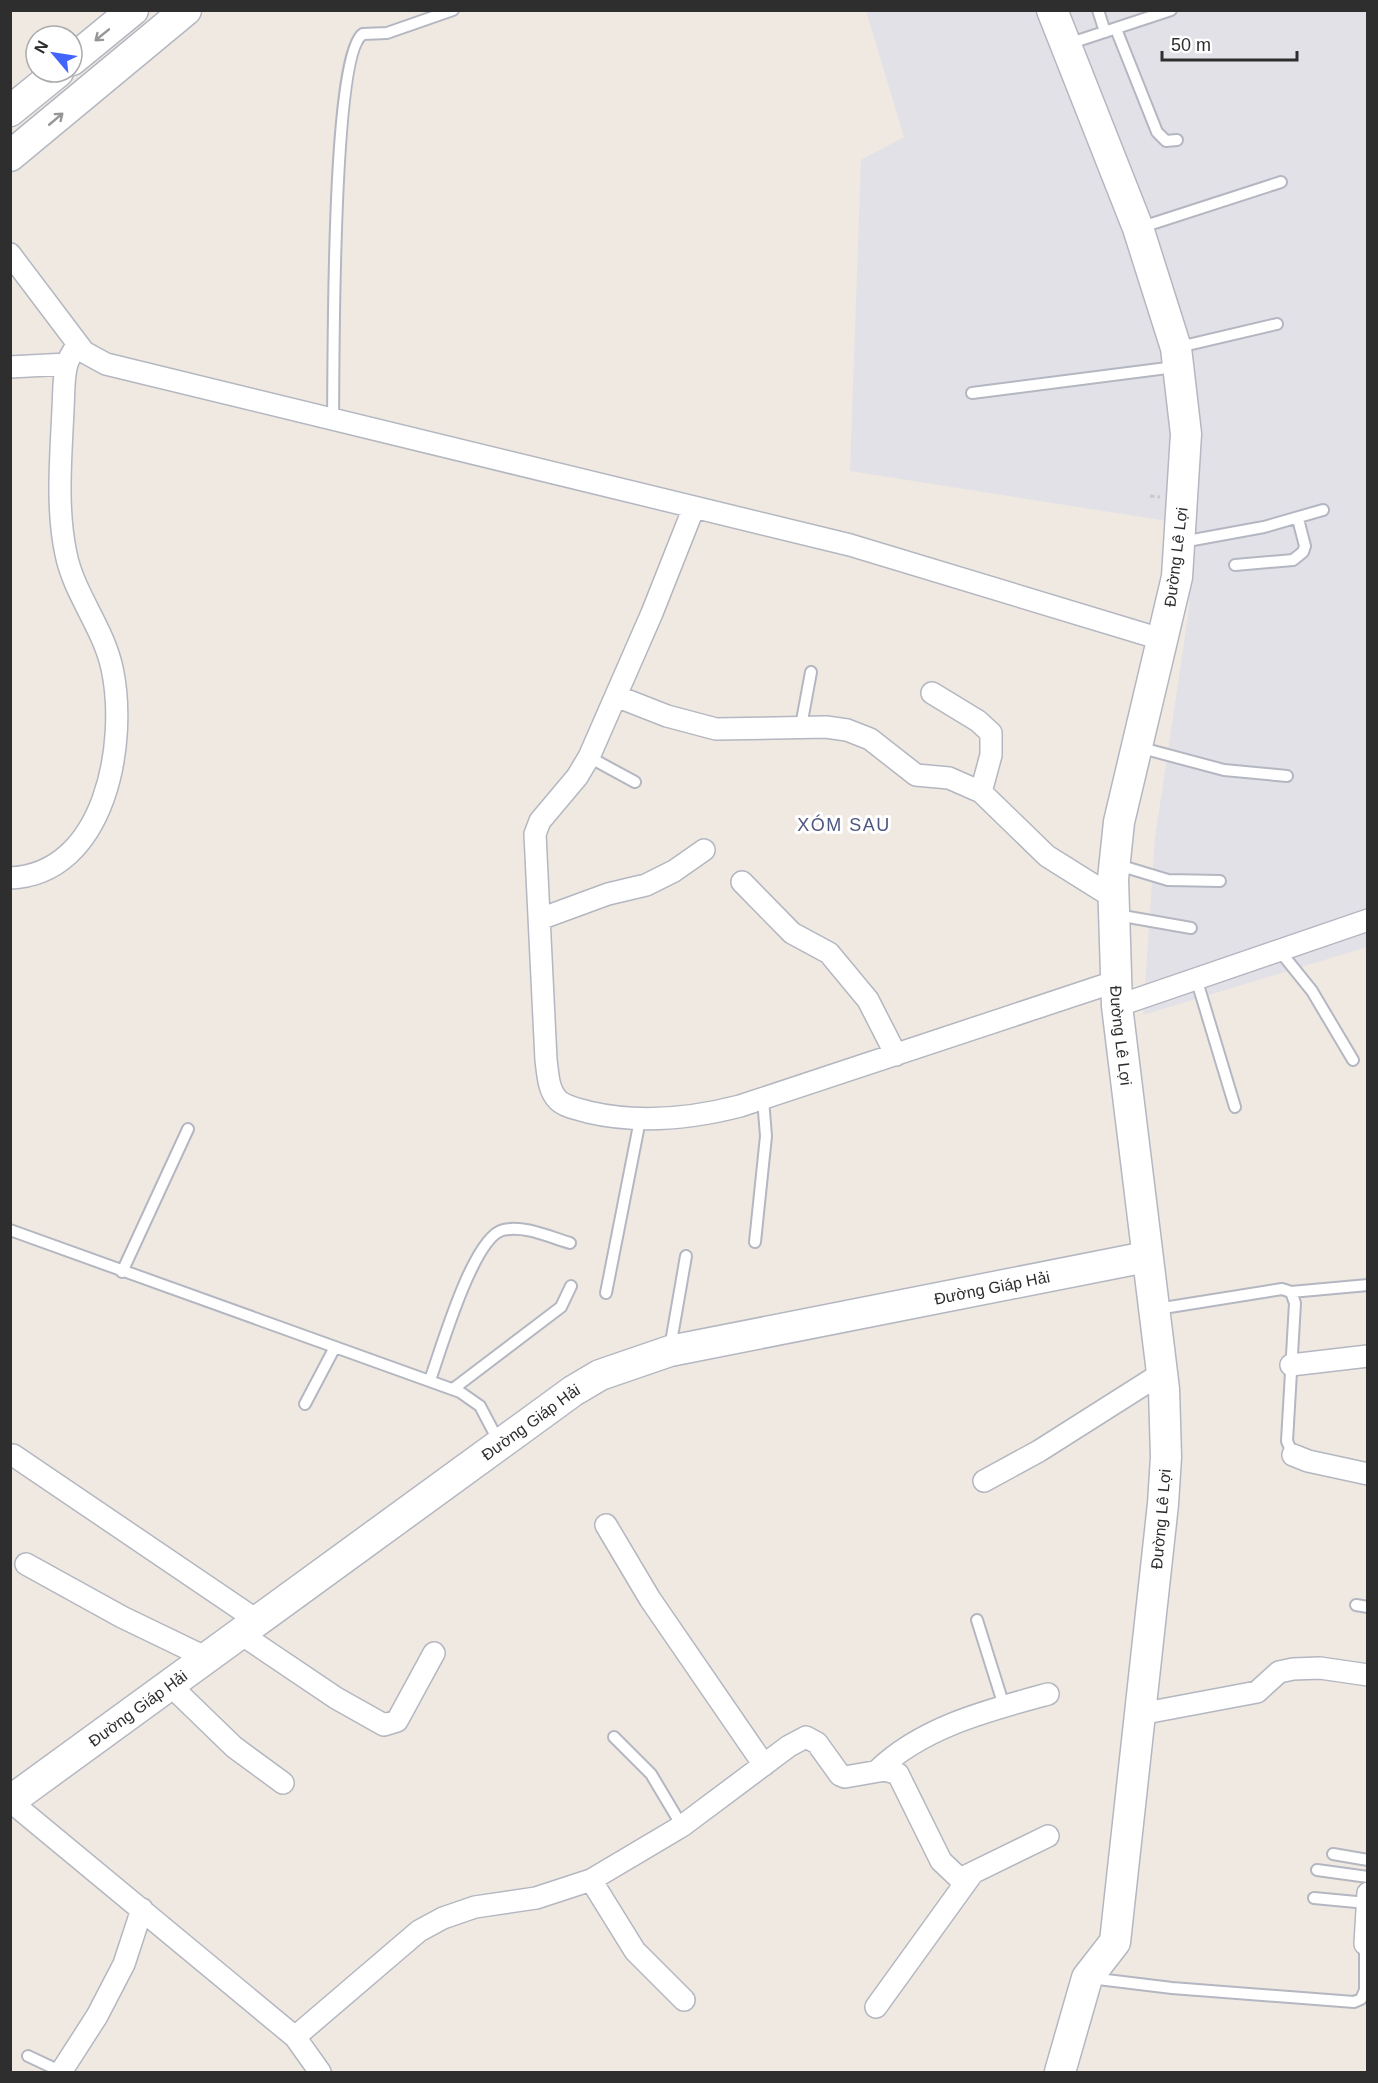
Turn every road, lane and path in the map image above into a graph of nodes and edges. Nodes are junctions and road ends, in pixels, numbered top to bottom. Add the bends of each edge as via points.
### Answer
1 (133, 10) edge
2 (186, 10) edge
3 (453, 10) edge
4 (1052, 10) edge
5 (1098, 10) edge
6 (1171, 10) edge
7 (1110, 30) junction
8 (1065, 45) junction
9 (84, 50) edge
10 (43, 84) edge
11 (10, 111) edge
12 (1177, 140) dead end
13 (10, 156) edge
14 (1281, 182) dead end
15 (1138, 228) junction
16 (10, 254) edge
17 (1277, 324) dead end
18 (78, 344) junction
19 (1177, 358) junction
20 (67, 364) junction
21 (10, 367) edge
22 (972, 393) dead end
23 (333, 418) junction
24 (694, 507) junction
25 (1323, 510) dead end
26 (1298, 519) junction
27 (1179, 543) junction
28 (1235, 565) dead end
29 (1164, 640) junction
30 (811, 672) dead end
31 (932, 693) dead end
32 (616, 696) junction
33 (801, 726) junction
34 (1138, 747) junction
35 (589, 757) junction
36 (1287, 776) dead end
37 (635, 782) dead end
38 (981, 792) junction
39 (704, 850) dead end
40 (1115, 864) junction
41 (10, 878) edge
42 (1220, 881) dead end
43 (742, 882) dead end
44 (1114, 906) junction
45 (540, 919) junction
46 (1368, 920) edge
47 (1191, 928) dead end
48 (1279, 950) junction
49 (1196, 978) junction
50 (1118, 993) junction
51 (896, 1054) junction
52 (1353, 1060) dead end
53 (763, 1099) junction
54 (1235, 1107) dead end
55 (640, 1120) junction
56 (188, 1129) dead end
57 (10, 1230) edge
58 (755, 1242) dead end
59 (570, 1243) dead end
60 (686, 1256) dead end
61 (1146, 1257) junction
62 (122, 1272) junction
63 (572, 1286) dead end
64 (1368, 1286) edge
65 (1291, 1292) junction
66 (606, 1293) dead end
67 (1154, 1310) junction
68 (335, 1347) junction
69 (670, 1351) junction
70 (1368, 1356) edge
71 (1291, 1365) junction
72 (1162, 1373) junction
73 (430, 1380) junction
74 (453, 1389) junction
75 (305, 1404) dead end
76 (501, 1446) junction
77 (14, 1455) dead end
78 (1293, 1455) joint
79 (1368, 1474) edge
80 (984, 1481) dead end
81 (606, 1525) dead end
82 (26, 1564) dead end
83 (1356, 1605) dead end
84 (1368, 1607) edge
85 (977, 1620) dead end
86 (249, 1628) junction
87 (434, 1653) dead end
88 (207, 1658) junction
89 (1368, 1675) edge
90 (170, 1685) junction
91 (1048, 1694) dead end
92 (1004, 1706) junction
93 (1140, 1714) junction
94 (614, 1737) dead end
95 (764, 1765) junction
96 (878, 1771) junction
97 (283, 1783) dead end
98 (10, 1801) edge
99 (682, 1827) junction
100 (1048, 1836) dead end
101 (1333, 1854) dead end
102 (1368, 1860) edge
103 (1317, 1870) dead end
104 (972, 1874) junction
105 (1368, 1877) edge
106 (591, 1880) junction
107 (1368, 1893) edge
108 (1314, 1898) dead end
109 (1367, 1903) edge
110 (142, 1909) junction
111 (1366, 1933) edge
112 (1087, 1978) junction
113 (684, 2000) dead end
114 (876, 2007) dead end
115 (295, 2037) junction
116 (28, 2056) dead end
117 (62, 2072) edge
118 (321, 2073) edge
119 (1060, 2073) edge

1 -> 9 main road
13 -> 2 main road
3 - 23 lane via 387,33 363,34 351,55 338,169
4 - 8 main road, Đường Lê Lợi
5 - 7 lane
6 - 7 lane
7 - 8 lane
7 - 12 lane via 1156,132 1166,141
8 - 15 main road, Đường Lê Lợi
10 - 11 main road
14 - 15 lane
15 - 19 main road, Đường Lê Lợi
16 - 18 street
17 - 19 lane
18 - 20 street
18 - 23 street via 90,357 106,364
19 - 22 lane
19 - 27 main road, Đường Lê Lợi via 1186,434
20 - 21 street
20 - 41 street via 61,516 66,555 112,666 116,723 107,784 90,831 61,862 42,873
23 - 24 street
24 - 29 street via 850,544
24 - 32 street
25 - 26 lane
26 - 27 lane
26 - 28 lane via 1305,546 1299,557
27 - 29 main road, Đường Lê Lợi via 1177,577
29 - 34 main road, Đường Lê Lợi
30 - 33 lane
31 - 38 street via 991,733 991,755
32 - 33 street via 667,717 716,729
32 - 35 street
33 - 38 street via 847,730 870,739 916,775 949,778
34 - 36 lane via 1224,770
34 - 40 main road, Đường Lê Lợi via 1119,822
35 - 37 lane
35 - 45 street via 537,827
38 - 44 street via 1047,856
39 - 45 street via 646,885 608,894
40 - 42 lane via 1168,880
40 - 44 main road, Đường Lê Lợi
43 - 51 street via 792,933 829,953 868,1000
44 - 47 lane
44 - 50 main road, Đường Lê Lợi
45 - 55 street via 546,1060 551,1089 559,1101 573,1108
46 - 48 street
48 - 49 street
48 - 52 lane via 1312,991
49 - 50 street
49 - 54 lane
50 - 51 street
50 - 61 main road, Đường Lê Lợi
51 - 53 street
53 - 55 street via 698,1116
53 - 58 lane via 766,1136
55 - 66 lane
56 - 62 lane
57 - 62 lane
59 - 73 lane via 517,1228 489,1236 457,1303
60 - 69 lane
61 - 67 main road, Đường Lê Lợi
61 - 69 main road, Đường Giáp Hải
62 - 68 lane
63 - 74 lane via 561,1307
64 - 65 lane
65 - 67 lane via 1282,1288
65 - 71 lane via 1295,1303
67 - 72 main road, Đường Lê Lợi
68 - 73 lane
68 - 75 lane
69 - 76 main road, Đường Giáp Hải via 600,1375 573,1390
70 - 71 street
71 - 78 lane via 1287,1441
72 - 80 street
72 - 93 main road, Đường Lê Lợi via 1166,1469
73 - 74 lane
74 - 76 lane via 480,1406
76 - 86 main road, Đường Giáp Hải
77 - 86 street
78 - 79 street
81 - 95 street via 650,1599
82 - 88 street
83 - 84 lane
85 - 92 lane
86 - 87 street via 336,1698 384,1725 397,1721
86 - 88 main road, Đường Giáp Hải
88 - 90 main road, Đường Giáp Hải
89 - 93 street via 1320,1668 1293,1669 1278,1672 1257,1692
90 - 97 street via 234,1747
90 - 98 main road, Đường Giáp Hải
91 - 92 street
92 - 96 street via 926,1736 889,1759
93 - 112 main road, Đường Lê Lợi via 1115,1942
94 - 99 lane via 651,1774
95 - 96 street via 806,1737 817,1743 840,1775
95 - 99 street
96 - 104 street via 891,1771 903,1780 933,1846 950,1872 960,1879
98 - 110 street
99 - 106 street
100 - 104 street
101 - 102 lane
103 - 105 lane
104 - 114 street
106 - 113 street via 635,1951
106 - 115 street via 536,1898 475,1907 419,1930
107 - 109 street
108 - 109 lane
109 - 111 street
110 - 115 street
110 - 117 street via 124,1964
111 - 112 lane via 1365,1990 1361,1999 1354,2002
112 - 119 main road, Đường Lê Lợi
115 - 118 street
116 - 117 lane

